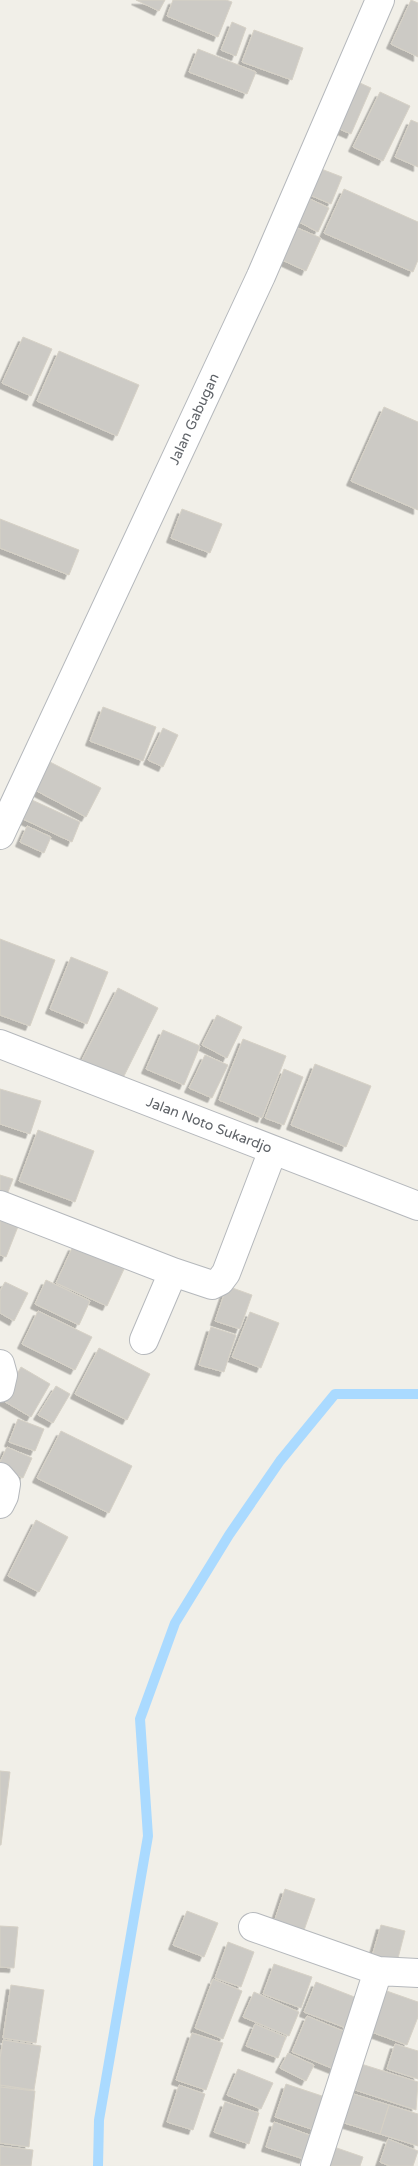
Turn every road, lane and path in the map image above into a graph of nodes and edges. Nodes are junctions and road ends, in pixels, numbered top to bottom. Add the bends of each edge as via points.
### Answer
1 (380, 0) edge
2 (0, 835) edge
3 (0, 1044) edge
4 (274, 1150) junction
5 (0, 1205) edge
6 (418, 1206) edge
7 (173, 1272) junction
8 (144, 1340) dead end
9 (0, 1364) edge
10 (0, 1388) edge
11 (0, 1477) edge
12 (0, 1504) edge
13 (253, 1927) dead end
14 (378, 1971) junction
15 (418, 1974) edge
16 (316, 2166) edge

1 - 2 street, Jalan Gabugan via 261,276
3 - 4 street, Jalan Noto Sukardjo
4 - 6 street, Jalan Noto Sukardjo
4 - 7 street via 220,1281 212,1284
5 - 7 street
7 - 8 street
9 - 10 street via 3,1375
11 - 12 street via 6,1484
13 - 14 street
14 - 15 street
14 - 16 street

